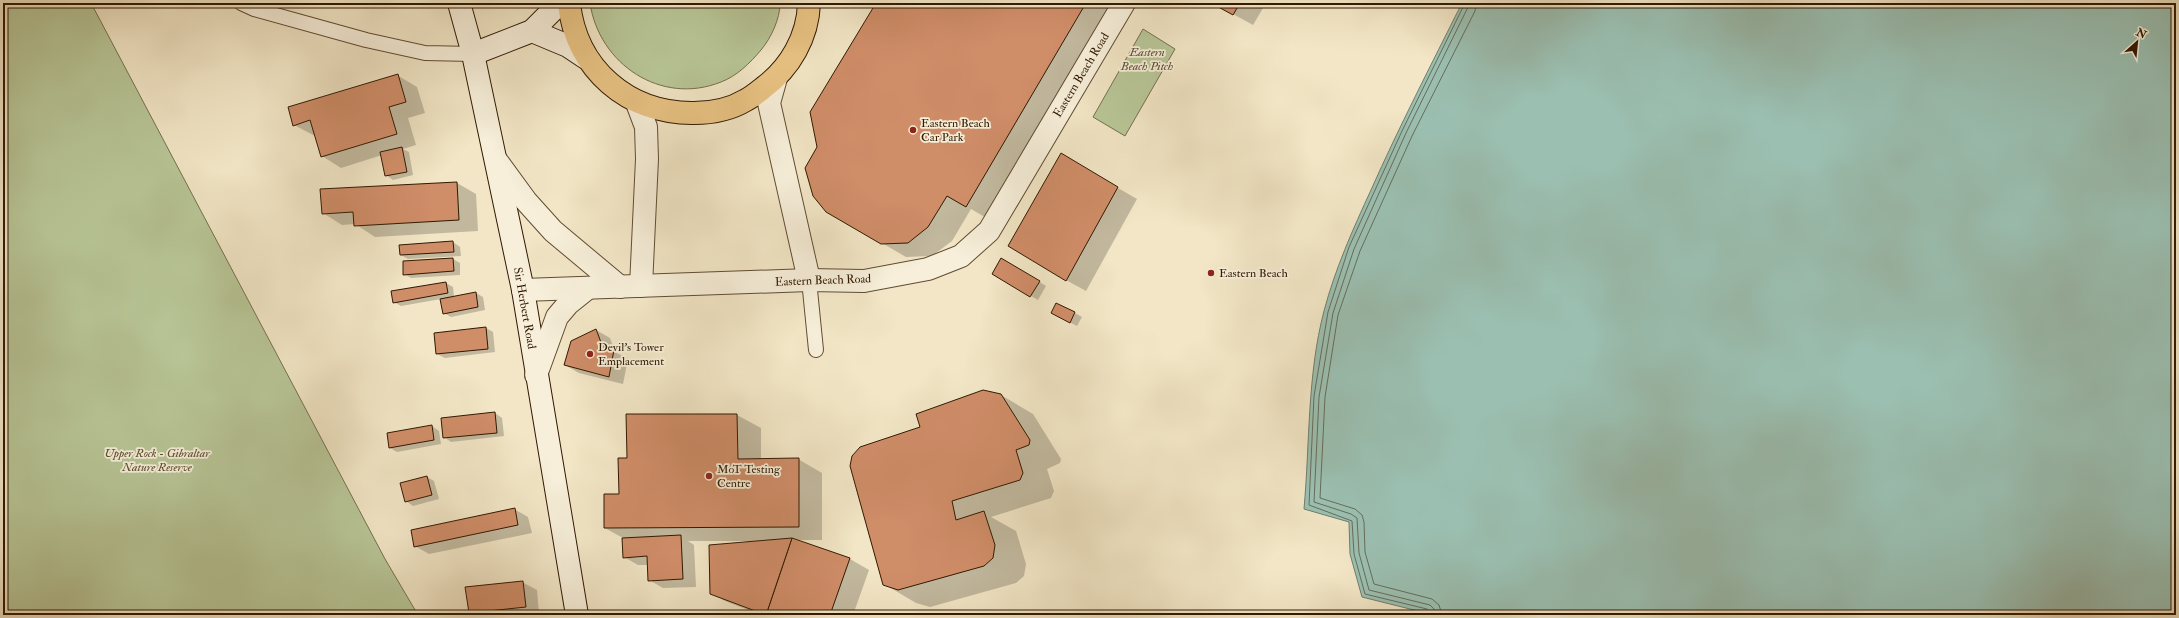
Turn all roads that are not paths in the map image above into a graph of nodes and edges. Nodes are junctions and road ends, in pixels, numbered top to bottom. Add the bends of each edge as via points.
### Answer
1 (241, 3) edge
2 (459, 3) edge
3 (560, 3) edge
4 (569, 3) edge
5 (1124, 3) edge
6 (810, 5) edge
7 (532, 31) junction
8 (473, 54) junction
9 (586, 58) junction
10 (776, 78) junction
11 (637, 103) junction
12 (496, 160) junction
13 (809, 280) junction
14 (630, 286) junction
15 (588, 288) junction
16 (523, 290) junction
17 (816, 350) dead end
18 (536, 375) junction
19 (577, 615) edge

1 - 8 lane via 254,9 366,40 425,53
2 - 8 street, Sir Herbert Road
3 - 7 street
4 - 9 highway via 576,37
5 - 13 street, Eastern Beach Road via 989,231 961,256 928,269 864,281
6 - 10 highway via 798,47
7 - 8 street
7 - 9 street via 568,46
8 - 12 street, Sir Herbert Road
9 - 11 highway via 609,84
10 - 11 highway via 746,100 711,113 673,113
10 - 13 street via 769,103
11 - 14 street via 646,127 647,159
12 - 14 street via 526,201 553,231
12 - 16 street, Sir Herbert Road
13 - 14 street, Eastern Beach Road
13 - 17 lane
14 - 15 street, Eastern Beach Road
15 - 16 street, Eastern Beach Road
15 - 18 street via 557,317
16 - 18 street, Sir Herbert Road
18 - 19 street, Sir Herbert Road via 575,590

